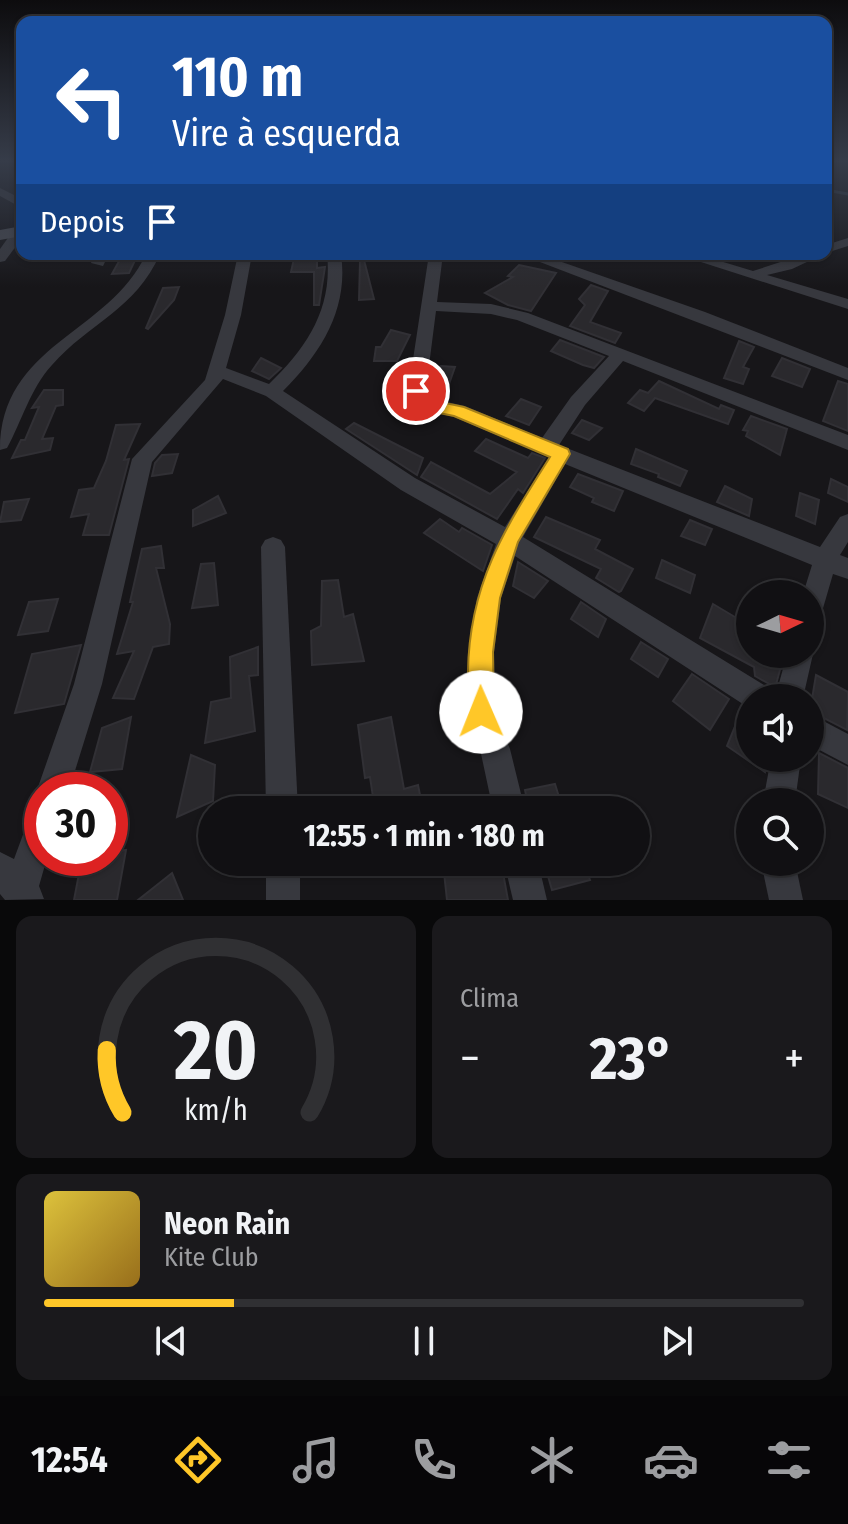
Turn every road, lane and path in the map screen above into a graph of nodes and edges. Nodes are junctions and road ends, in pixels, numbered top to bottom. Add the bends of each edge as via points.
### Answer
1 (12, 236) edge
2 (0, 258) edge
3 (150, 260) edge
4 (244, 260) edge
5 (335, 260) edge
6 (435, 260) edge
7 (543, 260) edge
8 (704, 260) edge
9 (744, 260) edge
10 (801, 260) edge
11 (760, 276) junction
12 (848, 304) edge
13 (431, 306) junction
14 (619, 355) junction
15 (218, 371) junction
16 (848, 374) edge
17 (272, 392) junction
18 (0, 443) edge
19 (848, 443) edge
20 (554, 450) junction
21 (848, 523) edge
22 (509, 540) junction
23 (273, 547) dead end
24 (825, 559) junction
25 (848, 569) edge
26 (819, 580) edge
27 (737, 684) edge
28 (824, 737) edge
29 (848, 750) edge
30 (59, 772) edge
31 (282, 796) edge
32 (506, 796) edge
33 (24, 868) edge
34 (283, 876) edge
35 (524, 876) edge
36 (781, 876) edge
37 (16, 887) edge
38 (283, 900) edge
39 (530, 900) edge
40 (786, 900) edge

1 - 2 street
3 - 18 street via 141,281 47,360 24,392
4 - 15 street
5 - 17 street via 335,298 325,321 296,369
6 - 13 street
7 - 16 street
8 - 11 street
9 - 11 street
10 - 11 street
11 - 12 street
13 - 14 street via 505,311
13 - 20 street via 416,399
14 - 19 street
14 - 20 street via 578,401
15 - 17 street
15 - 30 street via 142,459 88,684
17 - 22 street via 408,484
20 - 22 street
20 - 24 street
21 - 24 street
22 - 27 street
22 - 32 street via 489,598 481,652 481,712
23 - 31 street
24 - 25 street
24 - 26 street
28 - 29 street
33 - 37 street
34 - 38 street
35 - 39 street
36 - 40 street

